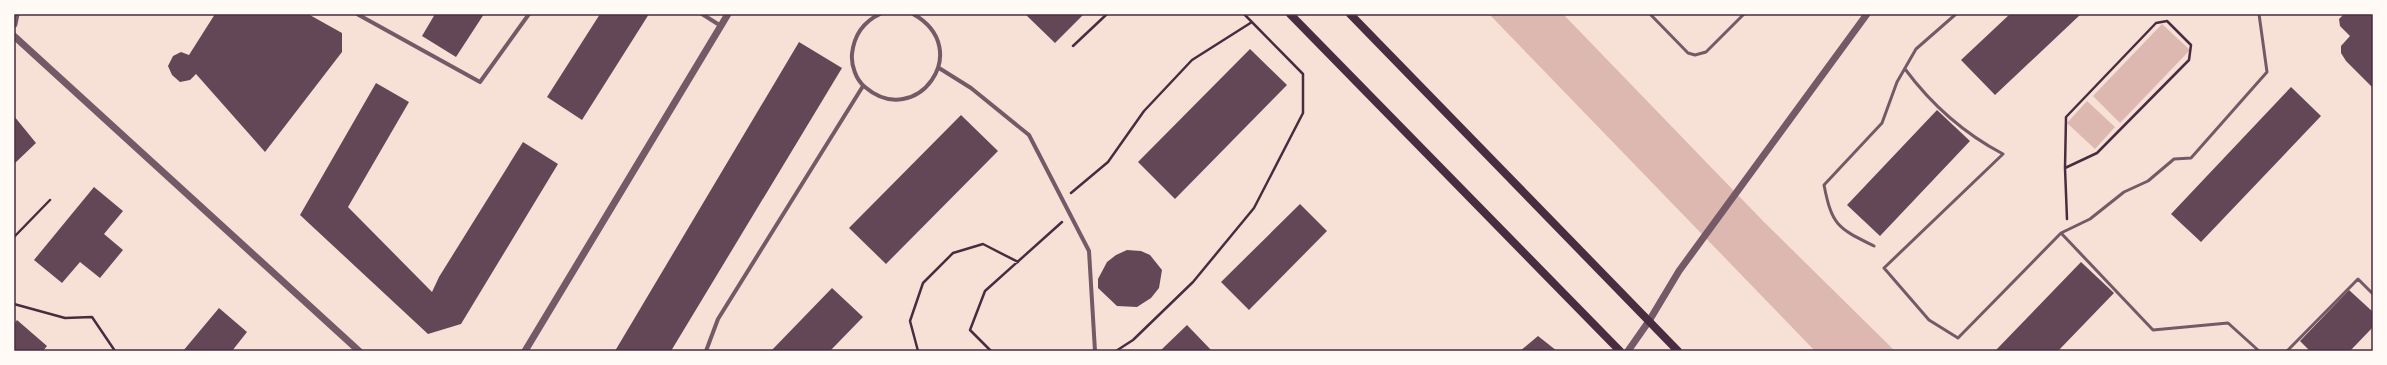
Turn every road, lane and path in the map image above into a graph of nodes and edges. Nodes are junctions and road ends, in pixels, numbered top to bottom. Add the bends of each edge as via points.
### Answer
1 (16, 14) edge
2 (357, 14) edge
3 (529, 14) edge
4 (702, 14) edge
5 (728, 14) edge
6 (880, 14) edge
7 (914, 14) edge
8 (1107, 14) edge
9 (1244, 14) edge
10 (1290, 14) edge
11 (1350, 14) edge
12 (1650, 14) edge
13 (1744, 14) edge
14 (1867, 14) edge
15 (1956, 14) edge
16 (2259, 14) edge
17 (1252, 22) junction
18 (14, 24) edge
19 (721, 26) junction
20 (14, 36) edge
21 (1073, 46) dead end
22 (939, 68) junction
23 (1905, 69) junction
24 (863, 86) junction
25 (2065, 168) junction
26 (50, 200) dead end
27 (1062, 200) junction
28 (1070, 215) junction
29 (2067, 230) junction
30 (2061, 233) junction
31 (14, 237) edge
32 (1874, 246) dead end
33 (1018, 262) junction
34 (2373, 294) edge
35 (14, 304) edge
36 (1649, 321) junction
37 (2256, 348) junction
38 (115, 351) edge
39 (359, 351) edge
40 (525, 351) edge
41 (706, 351) edge
42 (918, 351) edge
43 (991, 351) edge
44 (1095, 351) edge
45 (1116, 351) edge
46 (1620, 351) edge
47 (1628, 351) edge
48 (1678, 351) edge
49 (2253, 351) edge
50 (2259, 351) edge
51 (2286, 351) edge

1 - 18 street
2 - 3 street via 480,82
4 - 19 street
5 - 19 street
6 - 24 street via 871,18 860,29 853,43 851,58 855,73
7 - 22 street via 933,30 939,42
8 - 21 path
9 - 17 path
10 - 46 main road
11 - 36 main road
12 - 13 lane via 1695,56 1706,52
14 - 36 street via 1679,271
15 - 23 lane via 1916,49
16 - 29 lane via 2267,72 2201,147 2191,158 2174,159 2148,181 2124,192 2090,219
17 - 27 path via 1192,60 1144,111 1108,162
17 - 45 path via 1303,74 1303,114 1254,208 1193,282 1133,340
19 - 40 street
20 - 39 street
22 - 24 street via 924,90 912,97 886,99 873,94
22 - 27 street via 971,88 1029,135
23 - 30 lane via 1921,90 1962,127 1982,143 2003,154 1884,268 1929,320 1958,338
23 - 32 lane via 1897,82 1882,123 1824,185 1828,207 1836,224
24 - 41 street via 718,319
25 - 25 path via 2066,117 2156,23 2167,21 2191,45 2189,60 2097,153
25 - 29 path
26 - 31 path
27 - 28 street
28 - 33 path
28 - 44 street via 1089,251
29 - 30 lane
30 - 37 lane via 2153,330 2228,323
33 - 42 path via 983,244 953,253 923,283 910,321
33 - 43 path via 985,291 970,330
34 - 51 lane via 2358,279
35 - 38 path via 65,318 92,317
36 - 47 street
36 - 48 main road
37 - 49 lane
37 - 50 lane

